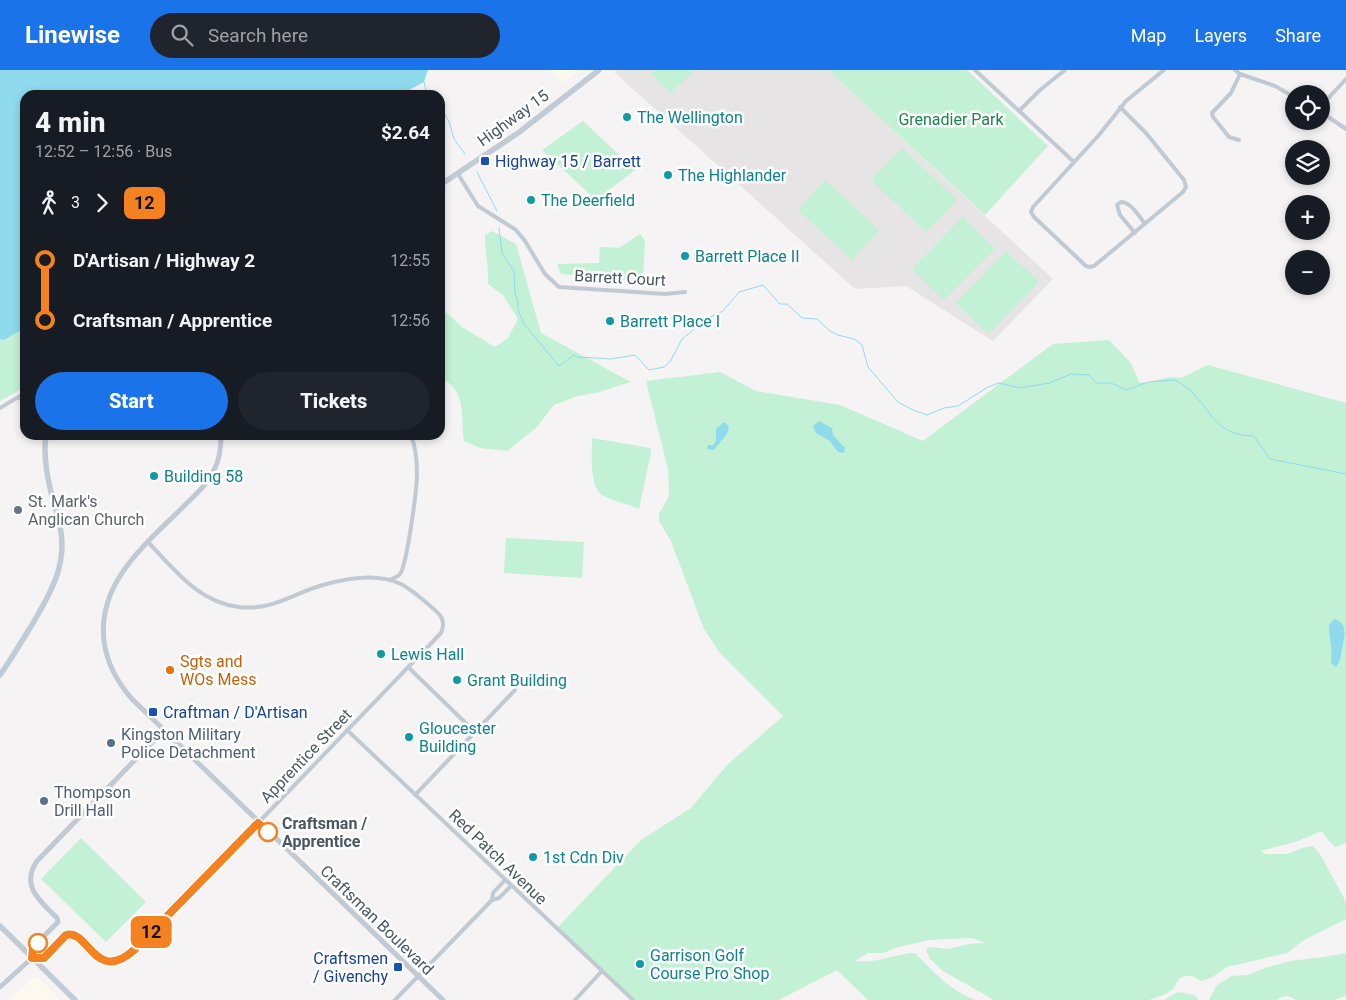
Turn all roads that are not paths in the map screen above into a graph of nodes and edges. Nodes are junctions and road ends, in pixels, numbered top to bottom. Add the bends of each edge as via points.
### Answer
1 (600, 70) edge
2 (975, 70) edge
3 (1065, 70) edge
4 (1164, 70) edge
5 (1235, 70) edge
6 (1240, 74) junction
7 (1346, 79) edge
8 (1285, 92) edge
9 (1330, 96) edge
10 (1120, 108) junction
11 (1019, 111) junction
12 (1330, 118) edge
13 (1346, 129) edge
14 (1239, 140) dead end
15 (1074, 162) junction
16 (458, 174) junction
17 (445, 182) edge
18 (1145, 224) junction
19 (1135, 233) junction
20 (685, 292) dead end
21 (18, 398) edge
22 (0, 408) edge
23 (46, 440) edge
24 (221, 440) edge
25 (413, 440) edge
26 (148, 542) junction
27 (400, 574) junction
28 (390, 580) junction
29 (405, 586) junction
30 (408, 667) junction
31 (0, 675) edge
32 (515, 690) dead end
33 (164, 730) junction
34 (348, 730) junction
35 (475, 732) junction
36 (415, 795) junction
37 (258, 823) junction
38 (505, 880) junction
39 (511, 886) junction
40 (492, 900) junction
41 (0, 926) edge
42 (32, 958) junction
43 (602, 971) junction
44 (418, 976) junction
45 (0, 987) edge
46 (75, 1000) edge
47 (395, 1000) edge
48 (443, 1000) edge
49 (575, 1000) edge
50 (633, 1000) edge

1 - 16 main road, Highway 15
2 - 11 street
3 - 11 street
4 - 10 street
5 - 6 street
6 - 8 street
6 - 14 street via 1231,93 1212,112 1229,137
7 - 9 street
10 - 15 street
10 - 18 street via 1146,133 1186,186
11 - 15 street
12 - 13 street
15 - 19 street via 1033,207 1034,217 1090,267
16 - 17 main road, Highway 15
16 - 20 street, Barrett Court via 478,206 516,230 545,274 559,287 664,294
18 - 19 street
18 - 19 street via 1126,202 1117,205 1120,215
21 - 22 street
23 - 31 main road via 45,459 60,527 59,569 53,588
24 - 26 street, Craftsman Boulevard via 216,468 207,482
25 - 27 street via 417,476 413,515
26 - 28 street, Apprentice Street via 195,589 222,604 239,607 272,605 321,585 355,578
26 - 33 street, Craftsman Boulevard via 115,583 104,615 104,634 109,663 116,679
27 - 28 street
27 - 29 street
28 - 29 street, Apprentice Street
29 - 30 street, Apprentice Street via 436,611 444,626
30 - 34 street, Apprentice Street
30 - 35 street
32 - 35 street
33 - 37 street, Craftsman Boulevard
33 - 42 street via 32,867 32,889 58,922 33,947
34 - 36 street, Red Patch Avenue
34 - 37 street, Apprentice Street
35 - 36 street
36 - 38 street, Red Patch Avenue
37 - 42 street, Apprentice Street via 122,960 111,962 99,958 70,934 44,958
37 - 44 street, Craftsman Boulevard
38 - 39 street, Red Patch Avenue
38 - 40 street via 493,893
39 - 40 street via 499,898
39 - 43 street, Red Patch Avenue
40 - 44 street
41 - 42 main road
42 - 45 street
42 - 46 main road
43 - 49 street
43 - 50 street, Red Patch Avenue
44 - 47 street
44 - 48 street, Craftsman Boulevard

